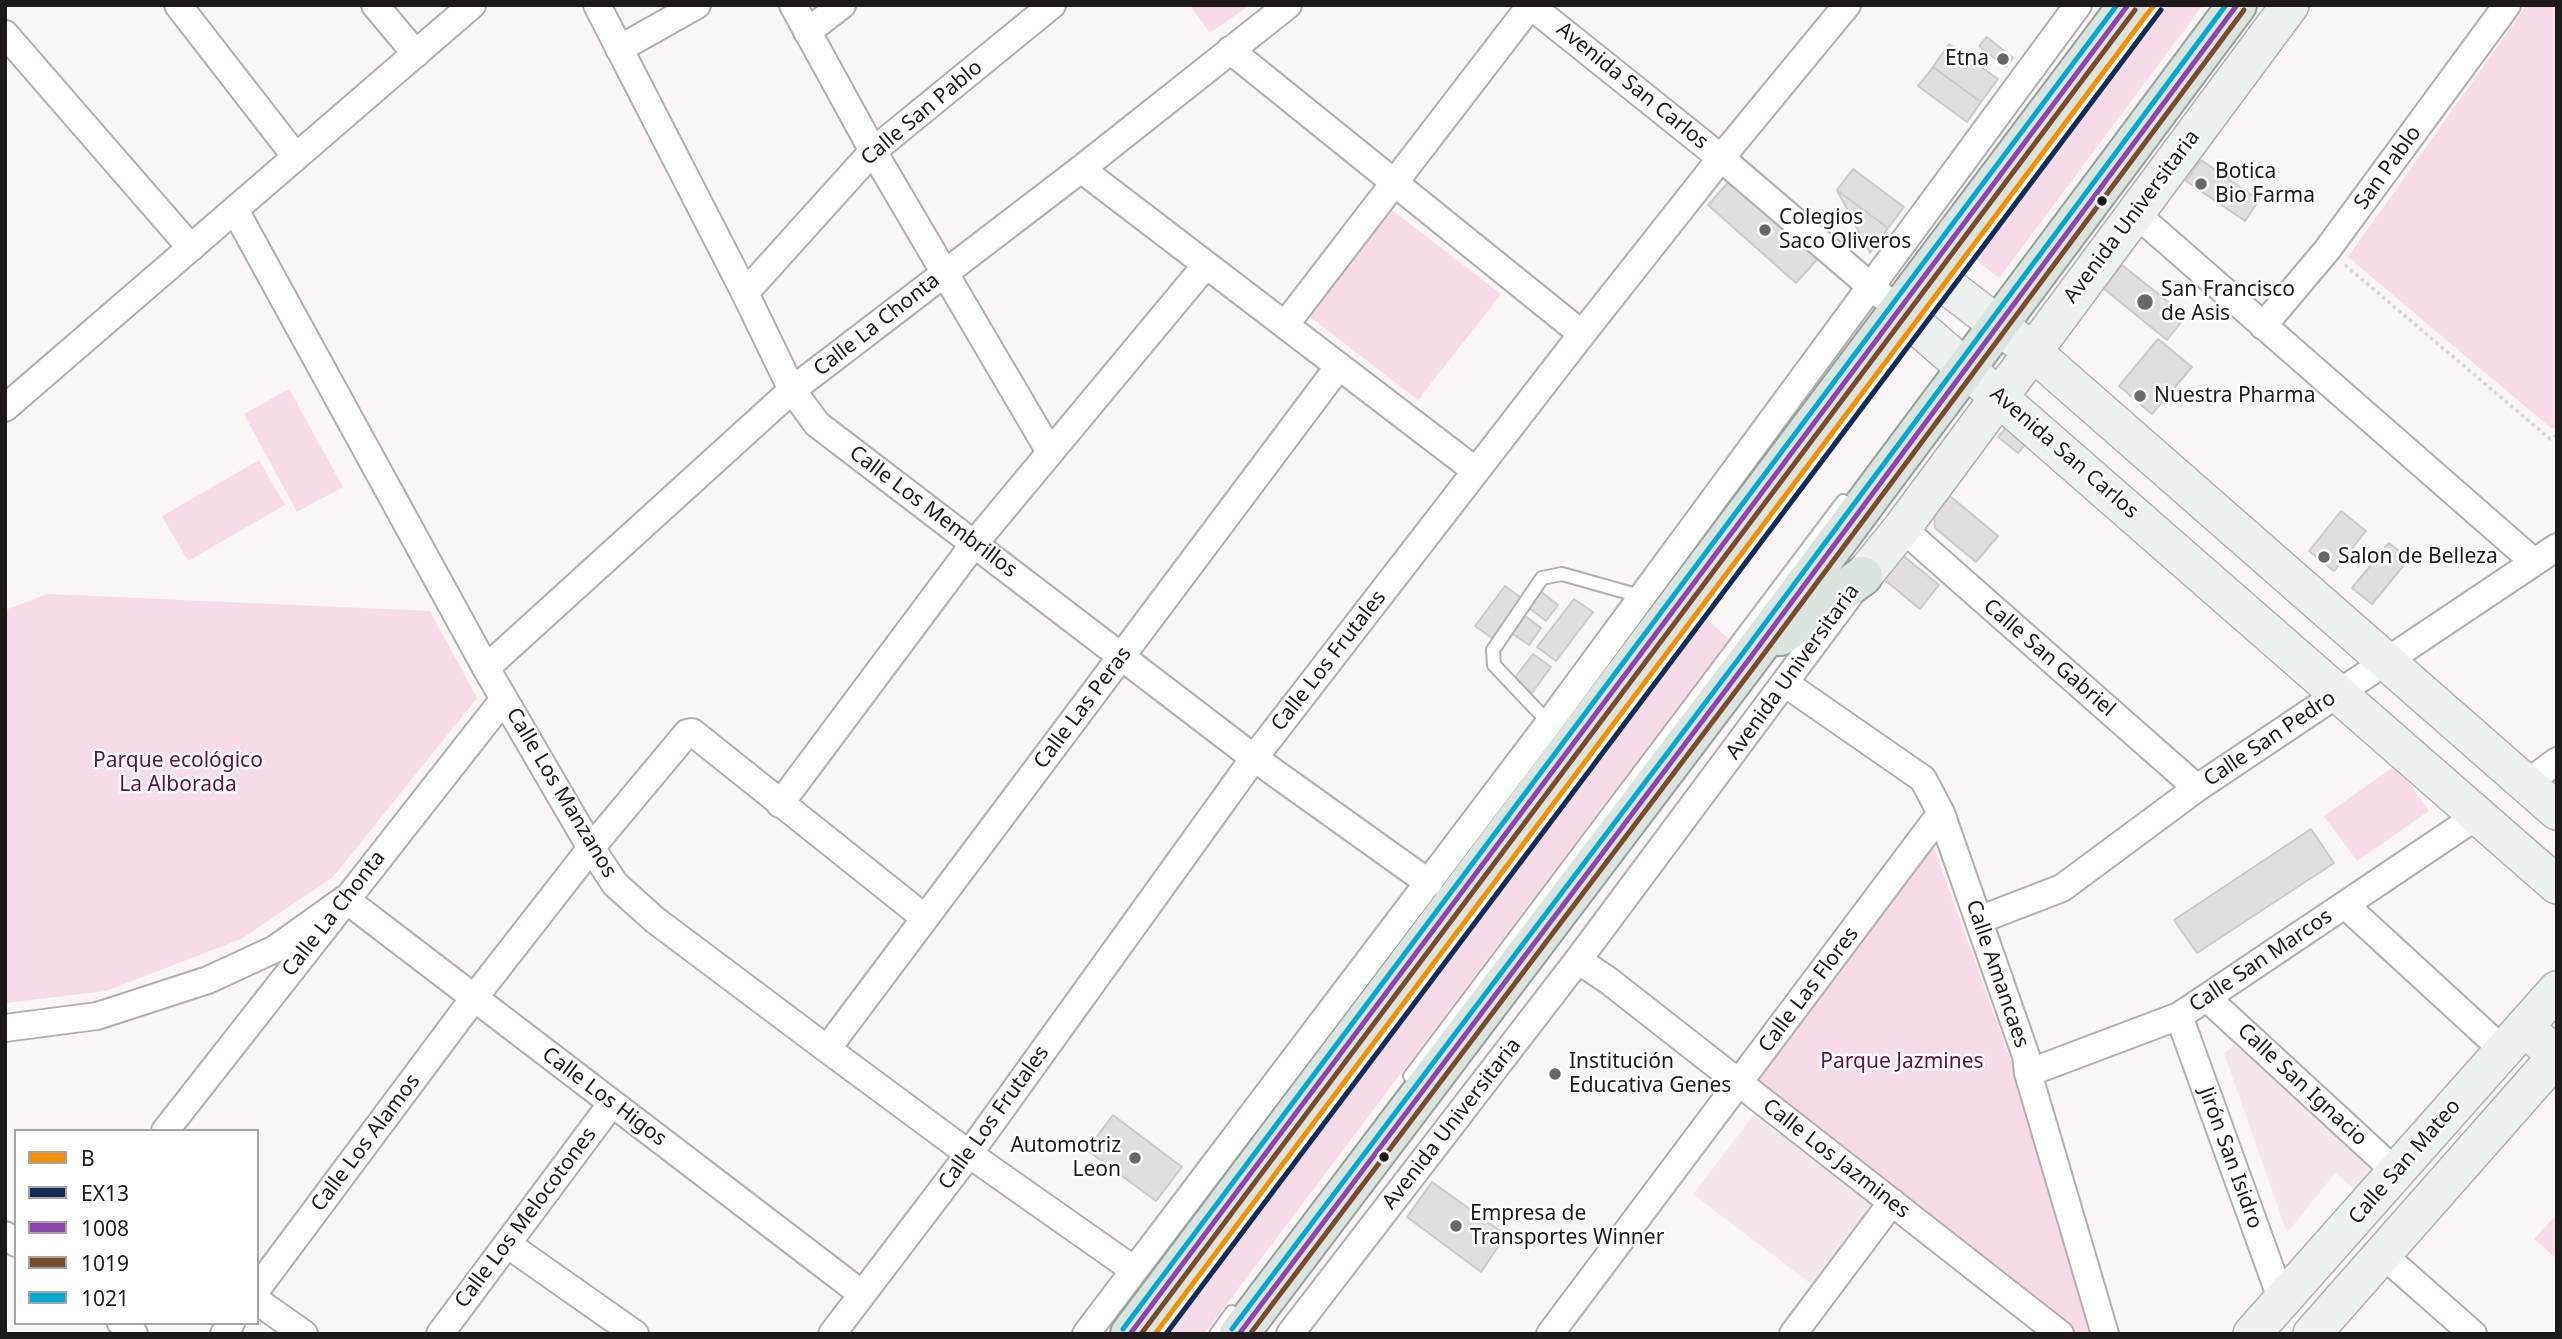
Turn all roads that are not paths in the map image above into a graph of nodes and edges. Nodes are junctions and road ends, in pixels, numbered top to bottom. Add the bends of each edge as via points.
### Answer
1 (178, 5) edge
2 (375, 5) edge
3 (472, 5) edge
4 (597, 5) edge
5 (697, 5) edge
6 (793, 5) edge
7 (842, 5) edge
8 (1052, 5) edge
9 (1288, 5) edge
10 (1530, 5) edge
11 (1847, 5) edge
12 (2128, 5) edge
13 (2154, 5) edge
14 (2214, 5) edge
15 (2237, 5) edge
16 (2290, 5) edge
17 (2507, 5) edge
18 (2070, 8) edge
19 (807, 32) junction
20 (5, 34) edge
21 (619, 49) junction
22 (1230, 50) junction
23 (416, 54) junction
24 (873, 151) junction
25 (296, 157) junction
26 (1721, 158) junction
27 (1081, 169) junction
28 (1395, 184) junction
29 (235, 210) junction
30 (2135, 213) junction
31 (191, 248) junction
32 (1899, 249) junction
33 (1206, 265) junction
34 (944, 273) junction
35 (1937, 278) junction
36 (1870, 286) junction
37 (745, 293) junction
38 (1908, 317) junction
39 (1991, 319) junction
40 (1284, 325) junction
41 (2263, 326) junction
42 (1582, 334) junction
43 (2032, 351) junction
44 (1959, 361) junction
45 (1339, 366) junction
46 (792, 390) junction
47 (1999, 396) junction
48 (5, 408) edge
49 (1050, 452) junction
50 (1476, 471) junction
51 (1902, 528) junction
52 (974, 544) junction
53 (2557, 547) edge
54 (2534, 562) junction
55 (1863, 576) junction
56 (1640, 596) junction
57 (1123, 655) junction
58 (1750, 658) junction
59 (2385, 661) junction
60 (486, 668) junction
61 (1786, 684) junction
62 (2338, 694) junction
63 (504, 699) junction
64 (1549, 723) junction
65 (1254, 758) junction
66 (2557, 761) edge
67 (2526, 784) junction
68 (2197, 789) junction
69 (780, 804) junction
70 (2557, 811) edge
71 (1941, 813) junction
72 (2477, 816) junction
73 (592, 848) junction
74 (1429, 883) junction
75 (2557, 885) edge
76 (345, 899) junction
77 (2345, 905) junction
78 (925, 918) junction
79 (1979, 920) junction
80 (1578, 960) junction
81 (2557, 990) edge
82 (474, 998) junction
83 (2207, 998) junction
84 (2179, 1016) junction
85 (9, 1033) edge
86 (2514, 1039) junction
87 (827, 1049) junction
88 (2557, 1056) edge
89 (2028, 1073) junction
90 (1740, 1083) junction
91 (612, 1103) junction
92 (167, 1129) edge
93 (969, 1154) junction
94 (2396, 1172) junction
95 (1892, 1202) junction
96 (507, 1244) junction
97 (2382, 1254) junction
98 (1133, 1270) junction
99 (259, 1286) edge
100 (862, 1294) junction
101 (2282, 1301) junction
102 (259, 1302) edge
103 (2031, 1325) edge
104 (304, 1334) edge
105 (440, 1334) edge
106 (635, 1334) edge
107 (832, 1334) edge
108 (1086, 1334) edge
109 (1130, 1334) edge
110 (1155, 1334) edge
111 (1216, 1334) edge
112 (1239, 1334) edge
113 (1290, 1334) edge
114 (1550, 1334) edge
115 (1793, 1334) edge
116 (2060, 1334) edge
117 (2105, 1334) edge
118 (2252, 1334) edge
119 (2312, 1334) edge
120 (2473, 1334) edge

1 - 25 street
2 - 23 street
3 - 23 street
4 - 21 street, Calle Los Membrillos
5 - 21 street
6 - 19 street
7 - 19 street
8 - 24 street, Calle San Pablo
9 - 22 street, Calle La Chonta
10 - 26 street, Avenida San Carlos
10 - 28 street
11 - 26 street, Calle Los Frutales
12 - 35 main road
13 - 35 lane
14 - 39 lane
15 - 39 main road, Avenida Universitaria
16 - 30 street, Avenida Universitaria
17 - 41 street, San Pablo via 2327,250
18 - 32 street
19 - 24 street
20 - 31 street
21 - 37 street, Calle Los Membrillos
22 - 27 street, Calle La Chonta
22 - 28 street
23 - 25 street
24 - 34 street
24 - 37 street, Calle San Pablo
25 - 29 street
26 - 36 street, Avenida San Carlos
26 - 42 street, Calle Los Frutales
27 - 33 street
27 - 34 street, Calle La Chonta
28 - 40 street
28 - 42 street
29 - 31 street
29 - 60 street, Calle Los Manzanos
30 - 41 street
30 - 43 street, Avenida Universitaria
31 - 48 street
32 - 35 street
32 - 36 street
33 - 40 street
33 - 49 street
34 - 46 street, Calle La Chonta
34 - 49 street
35 - 38 main road
35 - 39 street
36 - 38 street, Avenida San Carlos
36 - 56 street
37 - 46 street, Calle Los Membrillos
38 - 44 street, Avenida San Carlos
38 - 109 main road
38 - 110 lane
39 - 43 street
39 - 44 main road, Avenida Universitaria
40 - 45 street
41 - 54 street
42 - 50 street, Calle Los Frutales
43 - 47 street, Avenida Universitaria
43 - 59 street
44 - 47 street, Avenida San Carlos
44 - 58 main road, Avenida Universitaria
44 - 111 lane
45 - 50 street
45 - 57 street, Calle Las Peras
46 - 52 street, Calle Los Membrillos via 817,424
46 - 60 street, Calle La Chonta
47 - 51 street, Avenida Universitaria
47 - 62 street, Avenida San Carlos
49 - 52 street
50 - 65 street, Calle Los Frutales
51 - 55 street, Avenida Universitaria
51 - 68 street, Calle San Gabriel
52 - 57 street, Calle Los Membrillos
52 - 69 street
53 - 54 street, Calle San Pedro
54 - 59 street, Calle San Pedro
55 - 58 main road
55 - 61 street, Avenida Universitaria
56 - 64 street
56 - 64 lane via 1562,574 1542,578 1493,650 1494,665
57 - 65 street, Calle Los Membrillos
57 - 78 street, Calle Las Peras
58 - 112 main road, Avenida Universitaria
59 - 62 street, Calle San Pedro
59 - 67 street
60 - 63 street, Calle Los Manzanos
61 - 71 street, Calle Amancaes via 1923,779
61 - 80 street, Avenida Universitaria
62 - 68 street, Calle San Pedro
62 - 72 street, Avenida San Carlos
63 - 73 street, Calle Los Manzanos
63 - 76 street, Calle La Chonta
64 - 74 street
65 - 74 street, Calle Los Membrillos
65 - 93 street, Calle Los Frutales
66 - 67 street
67 - 70 street
68 - 79 street, Calle San Pedro via 2062,888
69 - 73 street, Calle Los Alamos via 692,732 687,733
69 - 78 street
71 - 79 street, Calle Amancaes
71 - 90 street, Calle Las Flores
72 - 75 street, Avenida San Carlos
72 - 77 street, Calle San Marcos
73 - 82 street, Calle Los Alamos
73 - 87 street, Calle Los Manzanos via 615,884 654,919
74 - 98 street
76 - 82 street, Calle Los Higos
76 - 85 street via 275,949 208,980 97,1016
76 - 92 street, Calle La Chonta
77 - 83 street, Calle San Marcos
77 - 86 street
78 - 87 street, Calle Las Peras
79 - 89 street, Calle Amancaes
80 - 90 street, Calle Los Jazmines
80 - 113 street, Avenida Universitaria
81 - 86 street, Calle San Mateo
82 - 91 street, Calle Los Higos
82 - 99 street, Calle Los Alamos
83 - 84 street, Calle San Marcos
83 - 94 street, Calle San Ignacio
84 - 89 street, Calle San Marcos
84 - 101 street, Jirón San Isidro
86 - 88 street
86 - 94 street, Calle San Mateo
87 - 93 street, Calle Los Manzanos
88 - 97 street, Calle San Mateo
89 - 117 street, Calle Amancaes
90 - 95 street, Calle Los Jazmines
90 - 114 street, Calle Las Flores
91 - 96 street, Calle Los Melocotones
91 - 100 street, Calle Los Higos
93 - 98 street, Calle Los Manzanos
93 - 100 street, Calle Los Frutales
94 - 101 street, Calle San Mateo
95 - 103 street, Calle Los Jazmines
95 - 115 street
96 - 105 street, Calle Los Melocotones
96 - 106 street
97 - 119 street, Calle San Mateo
97 - 120 street
98 - 108 street
100 - 107 street, Calle Los Frutales
101 - 118 street, Calle San Mateo
102 - 104 street
103 - 116 street, Calle Los Jazmines

